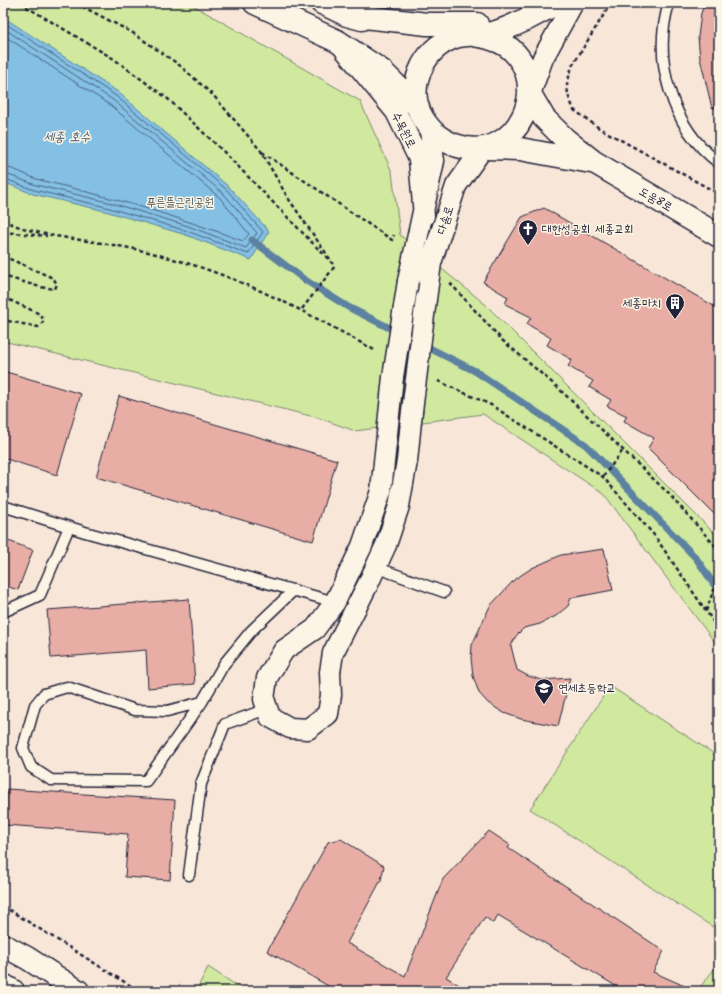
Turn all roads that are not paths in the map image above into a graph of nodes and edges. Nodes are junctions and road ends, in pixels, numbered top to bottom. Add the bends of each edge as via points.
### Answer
1 (254, 3) edge
2 (322, 3) edge
3 (532, 3) edge
4 (556, 3) edge
5 (573, 3) edge
6 (669, 3) edge
7 (347, 15) junction
8 (464, 36) junction
9 (337, 41) junction
10 (530, 94) junction
11 (418, 107) junction
12 (430, 130) junction
13 (483, 148) junction
14 (594, 162) junction
15 (719, 163) edge
16 (424, 216) junction
17 (719, 236) edge
18 (3, 506) edge
19 (69, 526) junction
20 (376, 567) junction
21 (294, 590) junction
22 (444, 592) dead end
23 (335, 602) junction
24 (3, 612) edge
25 (202, 702) junction
26 (268, 709) junction
27 (189, 875) dead end
28 (3, 945) edge
29 (3, 985) edge
30 (14, 991) edge
31 (78, 991) edge

1 - 9 street, 수목원로
2 - 7 street
3 - 7 street via 476,24 428,24
4 - 8 street, 다솜로 via 529,19 496,32
5 - 10 street, 다솜로 via 543,58
6 - 15 lane via 662,35 663,63 668,86 681,118 695,140
7 - 8 street via 401,31
8 - 10 street, 다솜로 via 491,38 512,50 520,59 528,76
8 - 11 street, 다솜로 via 439,46 426,59 418,75 415,94
9 - 11 street, 수목원로 via 382,71
9 - 16 street, 수목원로 via 396,112 419,159
10 - 13 street, 다솜로 via 526,113 516,129 501,142
10 - 14 street, 도움8로 via 544,118
11 - 12 street, 다솜로
12 - 13 street, 다솜로 via 445,142 463,148
12 - 16 street, 다솜로 via 434,161
13 - 14 street, 도움8로 via 520,149
13 - 20 street, 다솜로, bridge via 456,186 431,263 407,461 399,506
14 - 17 street, 도움8로
16 - 23 street, 다솜로, bridge via 408,281 393,377 381,492 362,546
18 - 19 lane
19 - 21 lane
19 - 24 lane via 40,595
20 - 22 lane
20 - 26 street, 다솜로 via 333,653 328,714 308,729 290,728 270,717
21 - 23 lane
21 - 25 lane via 252,630 224,664
23 - 26 street, 다솜로 via 315,629 284,650 267,678 264,698
25 - 25 lane via 167,711 135,710 67,687 44,694 35,705 23,748 31,767 51,780 146,780
26 - 27 lane via 225,724 201,784
28 - 31 street
29 - 30 street

